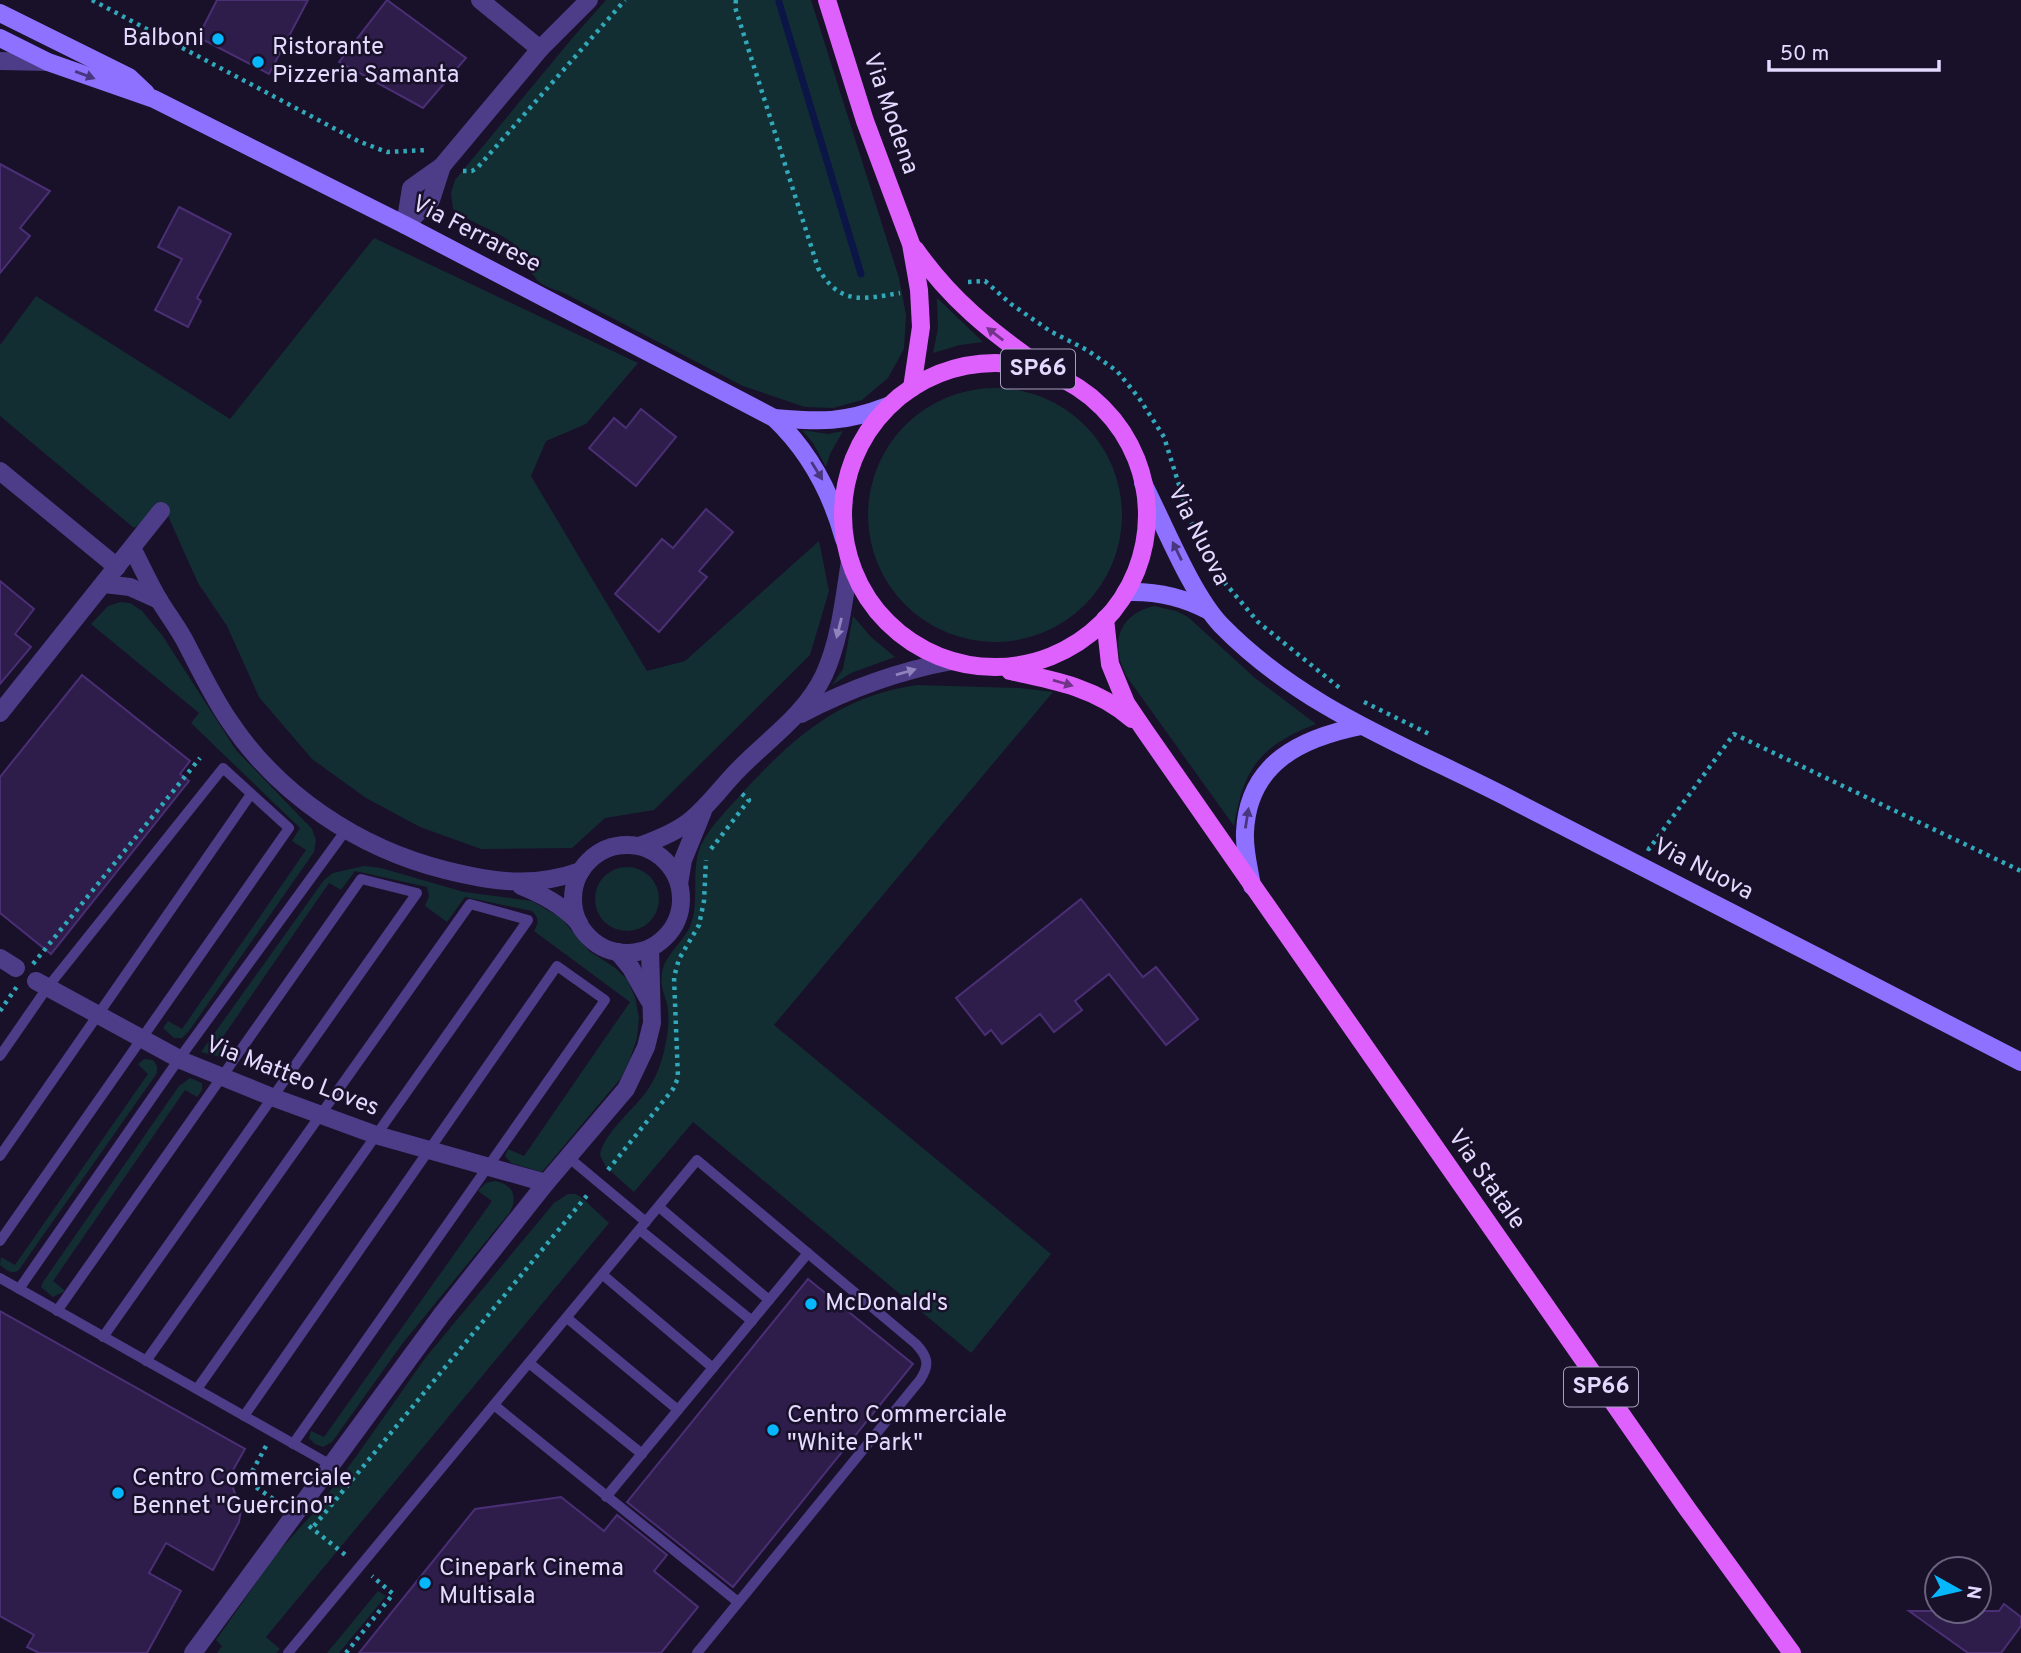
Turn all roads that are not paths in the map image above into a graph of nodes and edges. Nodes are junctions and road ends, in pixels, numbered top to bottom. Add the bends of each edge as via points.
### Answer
1 (480, 0) edge
2 (589, 0) edge
3 (827, 0) edge
4 (0, 13) edge
5 (0, 38) edge
6 (540, 49) junction
7 (0, 61) edge
8 (48, 62) junction
9 (154, 100) junction
10 (405, 225) junction
11 (911, 244) junction
12 (1050, 373) junction
13 (912, 388) junction
14 (888, 407) junction
15 (774, 418) junction
16 (0, 471) edge
17 (1143, 483) junction
18 (161, 512) dead end
19 (844, 539) junction
20 (132, 548) junction
21 (850, 561) junction
22 (117, 567) junction
23 (104, 583) junction
24 (1126, 592) junction
25 (159, 600) junction
26 (1209, 611) junction
27 (1105, 619) junction
28 (952, 661) junction
29 (996, 668) junction
30 (0, 713) edge
31 (797, 715) junction
32 (1361, 726) junction
33 (1144, 732) junction
34 (251, 794) junction
35 (704, 808) junction
36 (346, 830) junction
37 (639, 846) junction
38 (581, 871) junction
39 (508, 881) junction
40 (679, 884) junction
41 (1252, 886) junction
42 (579, 923) junction
43 (650, 948) junction
44 (618, 952) junction
45 (42, 985) junction
46 (650, 1004) junction
47 (97, 1015) junction
48 (141, 1039) junction
49 (0, 1056) edge
50 (179, 1059) junction
51 (2021, 1062) edge
52 (222, 1076) junction
53 (272, 1097) junction
54 (321, 1116) junction
55 (376, 1135) junction
56 (429, 1150) junction
57 (0, 1156) edge
58 (568, 1157) junction
59 (488, 1167) junction
60 (546, 1183) junction
61 (659, 1208) junction
62 (643, 1226) junction
63 (0, 1241) edge
64 (808, 1253) junction
65 (603, 1275) junction
66 (0, 1278) edge
67 (19, 1289) junction
68 (769, 1300) junction
69 (57, 1311) junction
70 (567, 1318) junction
71 (752, 1321) junction
72 (103, 1336) junction
73 (146, 1361) junction
74 (529, 1363) junction
75 (713, 1368) junction
76 (197, 1390) junction
77 (494, 1405) junction
78 (678, 1410) junction
79 (244, 1416) junction
80 (293, 1444) junction
81 (642, 1454) junction
82 (331, 1465) junction
83 (606, 1497) junction
84 (738, 1602) junction
85 (192, 1653) edge
86 (288, 1653) edge
87 (697, 1653) edge
88 (1792, 1653) edge

1 - 6 street
2 - 6 street
3 - 11 main road, Via Modena / SP66
4 - 9 main road, Via Ferrarese via 129,77
5 - 8 main road, Via Ferrarese
6 - 10 street via 442,166 411,188
7 - 8 street
8 -> 9 main road, Via Ferrarese
9 - 10 main road, Via Ferrarese
10 - 15 main road, Via Ferrarese
12 -> 11 main road, Via Modena / SP66 via 971,315
11 - 13 main road, Via Modena / SP66 via 921,327
12 - 13 main road, Via Modena / SP66 via 986,363 942,372
12 - 17 main road, Via Modena / SP66 via 1098,402 1116,423 1129,443
13 - 14 main road, Via Modena / SP66
14 - 15 main road, Via Ferrarese via 841,421
14 - 19 main road, Via Modena / SP66 via 872,424 851,466 843,503
15 -> 19 main road, Via Ferrarese via 790,433 829,491
16 - 22 street
17 - 24 main road, Via Modena / SP66 via 1147,523 1136,572
26 -> 17 main road, Via Nuova
18 - 20 street
19 - 21 main road, Via Modena / SP66
20 - 22 street
20 - 25 street
21 - 28 main road, Via Modena / SP66 via 858,583 881,616 922,649
21 -> 31 street via 834,649 819,684
22 - 23 street
23 - 25 street via 130,587
23 - 30 street
24 - 26 main road, Via Nuova via 1177,597
24 - 27 main road, Via Modena / SP66
25 - 36 street via 228,719 258,758 292,792
26 - 32 main road, Via Nuova via 1286,682
27 - 29 main road, Via Modena / SP66 via 1068,649 1045,659
27 - 33 main road, Via Statale / SP66 via 1110,664
28 - 29 main road, Via Modena / SP66
31 -> 28 street via 882,679
29 -> 33 main road, Via Statale / SP66 via 1088,691 1110,702
31 - 35 street
41 -> 32 main road via 1246,854 1247,817 1264,773 1317,737
32 - 51 main road, Via Nuova
33 - 41 main road, Via Statale / SP66
34 - 45 lane via 223,768
34 - 47 lane
34 - 48 lane via 289,828
35 - 37 street via 672,833
35 - 40 street via 683,860
36 - 39 street via 427,865
36 - 50 lane
37 - 38 street via 612,847 589,860
37 - 40 street via 664,859
38 - 39 street via 545,882
38 - 42 street via 574,888
39 - 42 street via 554,901
40 - 43 street via 679,914 668,934
41 - 88 main road, Via Statale / SP66
42 - 44 street via 588,937
43 - 44 street
43 - 46 street
44 - 46 street
45 - 47 street, Via Matteo Loves
45 - 49 lane
46 - 58 street via 652,1023 646,1046 626,1089
47 - 48 street, Via Matteo Loves
47 - 57 lane
48 - 50 street, Via Matteo Loves
48 - 63 lane
50 - 52 street, Via Matteo Loves
50 - 67 lane
52 - 53 street, Via Matteo Loves
52 - 53 lane via 361,879 417,892
52 - 69 lane
53 - 54 street, Via Matteo Loves
53 - 72 lane
54 - 55 street, Via Matteo Loves
54 - 55 lane via 470,904 528,920
54 - 73 lane
55 - 56 street, Via Matteo Loves
55 - 76 lane
56 - 59 street, Via Matteo Loves
56 - 59 lane via 557,966 605,1000
56 - 79 lane
58 - 60 street
58 - 62 lane
59 - 60 street, Via Matteo Loves
59 - 80 lane
60 - 82 street
61 - 62 lane
61 - 64 lane via 697,1160
61 - 68 lane
62 - 65 lane
62 - 71 lane
64 - 68 lane
64 - 84 lane via 916,1345 927,1365
65 - 70 lane
65 - 75 lane
66 - 67 lane
67 - 69 lane
68 - 71 lane
69 - 72 lane
70 - 74 lane
70 - 78 lane
71 - 75 lane
72 - 73 lane
73 - 76 lane
74 - 77 lane
74 - 81 lane
75 - 78 lane
76 - 79 lane
77 - 83 lane
77 - 86 lane
78 - 81 lane
79 - 80 lane
80 - 82 lane
81 - 83 lane
82 - 85 street
83 - 84 lane
84 - 87 lane

